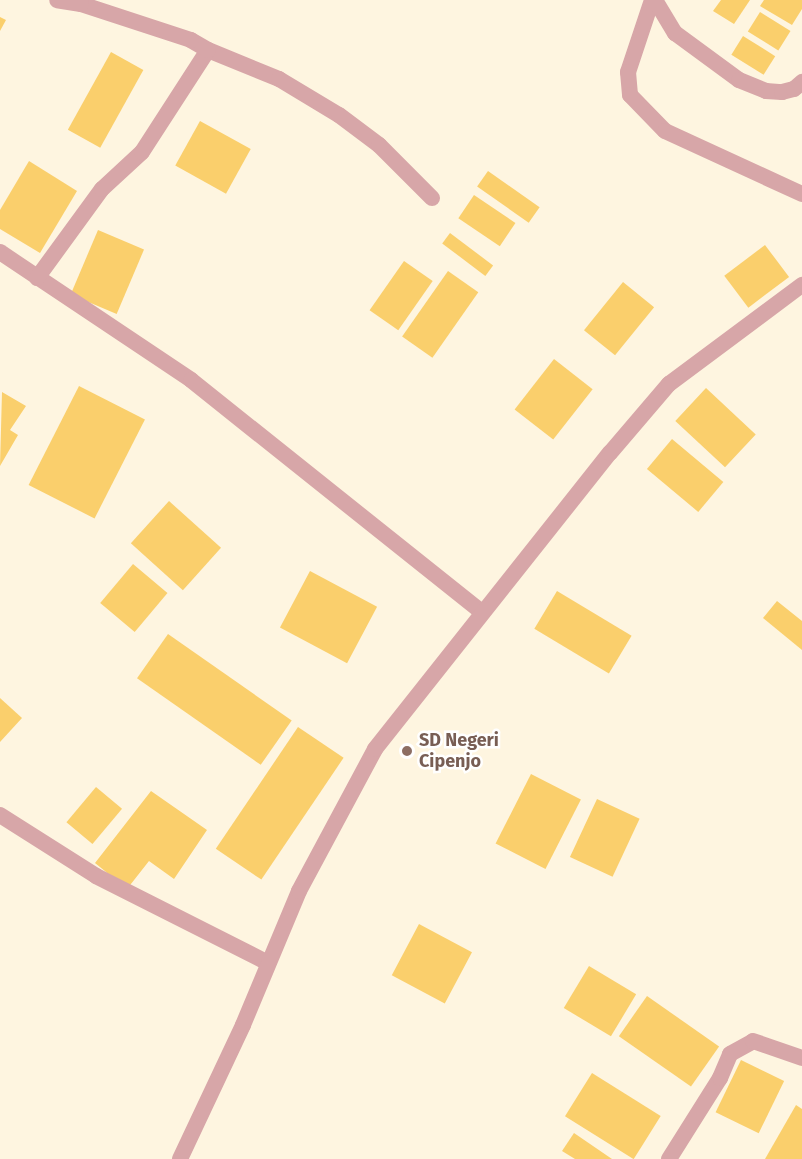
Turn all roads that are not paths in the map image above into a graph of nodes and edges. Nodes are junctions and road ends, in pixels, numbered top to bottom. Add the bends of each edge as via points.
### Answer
1 (57, 0) edge
2 (654, 0) edge
3 (208, 50) junction
4 (802, 82) edge
5 (802, 194) edge
6 (432, 198) dead end
7 (0, 252) edge
8 (37, 278) junction
9 (802, 285) edge
10 (482, 612) junction
11 (0, 815) edge
12 (268, 963) junction
13 (802, 1058) edge
14 (673, 1158) edge
15 (180, 1159) edge

1 - 3 street via 169,33
2 - 4 street via 675,33 739,80 766,91 782,92
2 - 5 street via 628,72 630,95 665,131
3 - 6 street via 279,79 339,115 379,145
3 - 8 street via 142,152 102,189
7 - 8 street
8 - 10 street via 191,380
9 - 10 street via 669,384
10 - 12 street via 375,749 298,891
11 - 12 street via 96,876
12 - 15 street
13 - 14 street via 753,1041 730,1054

